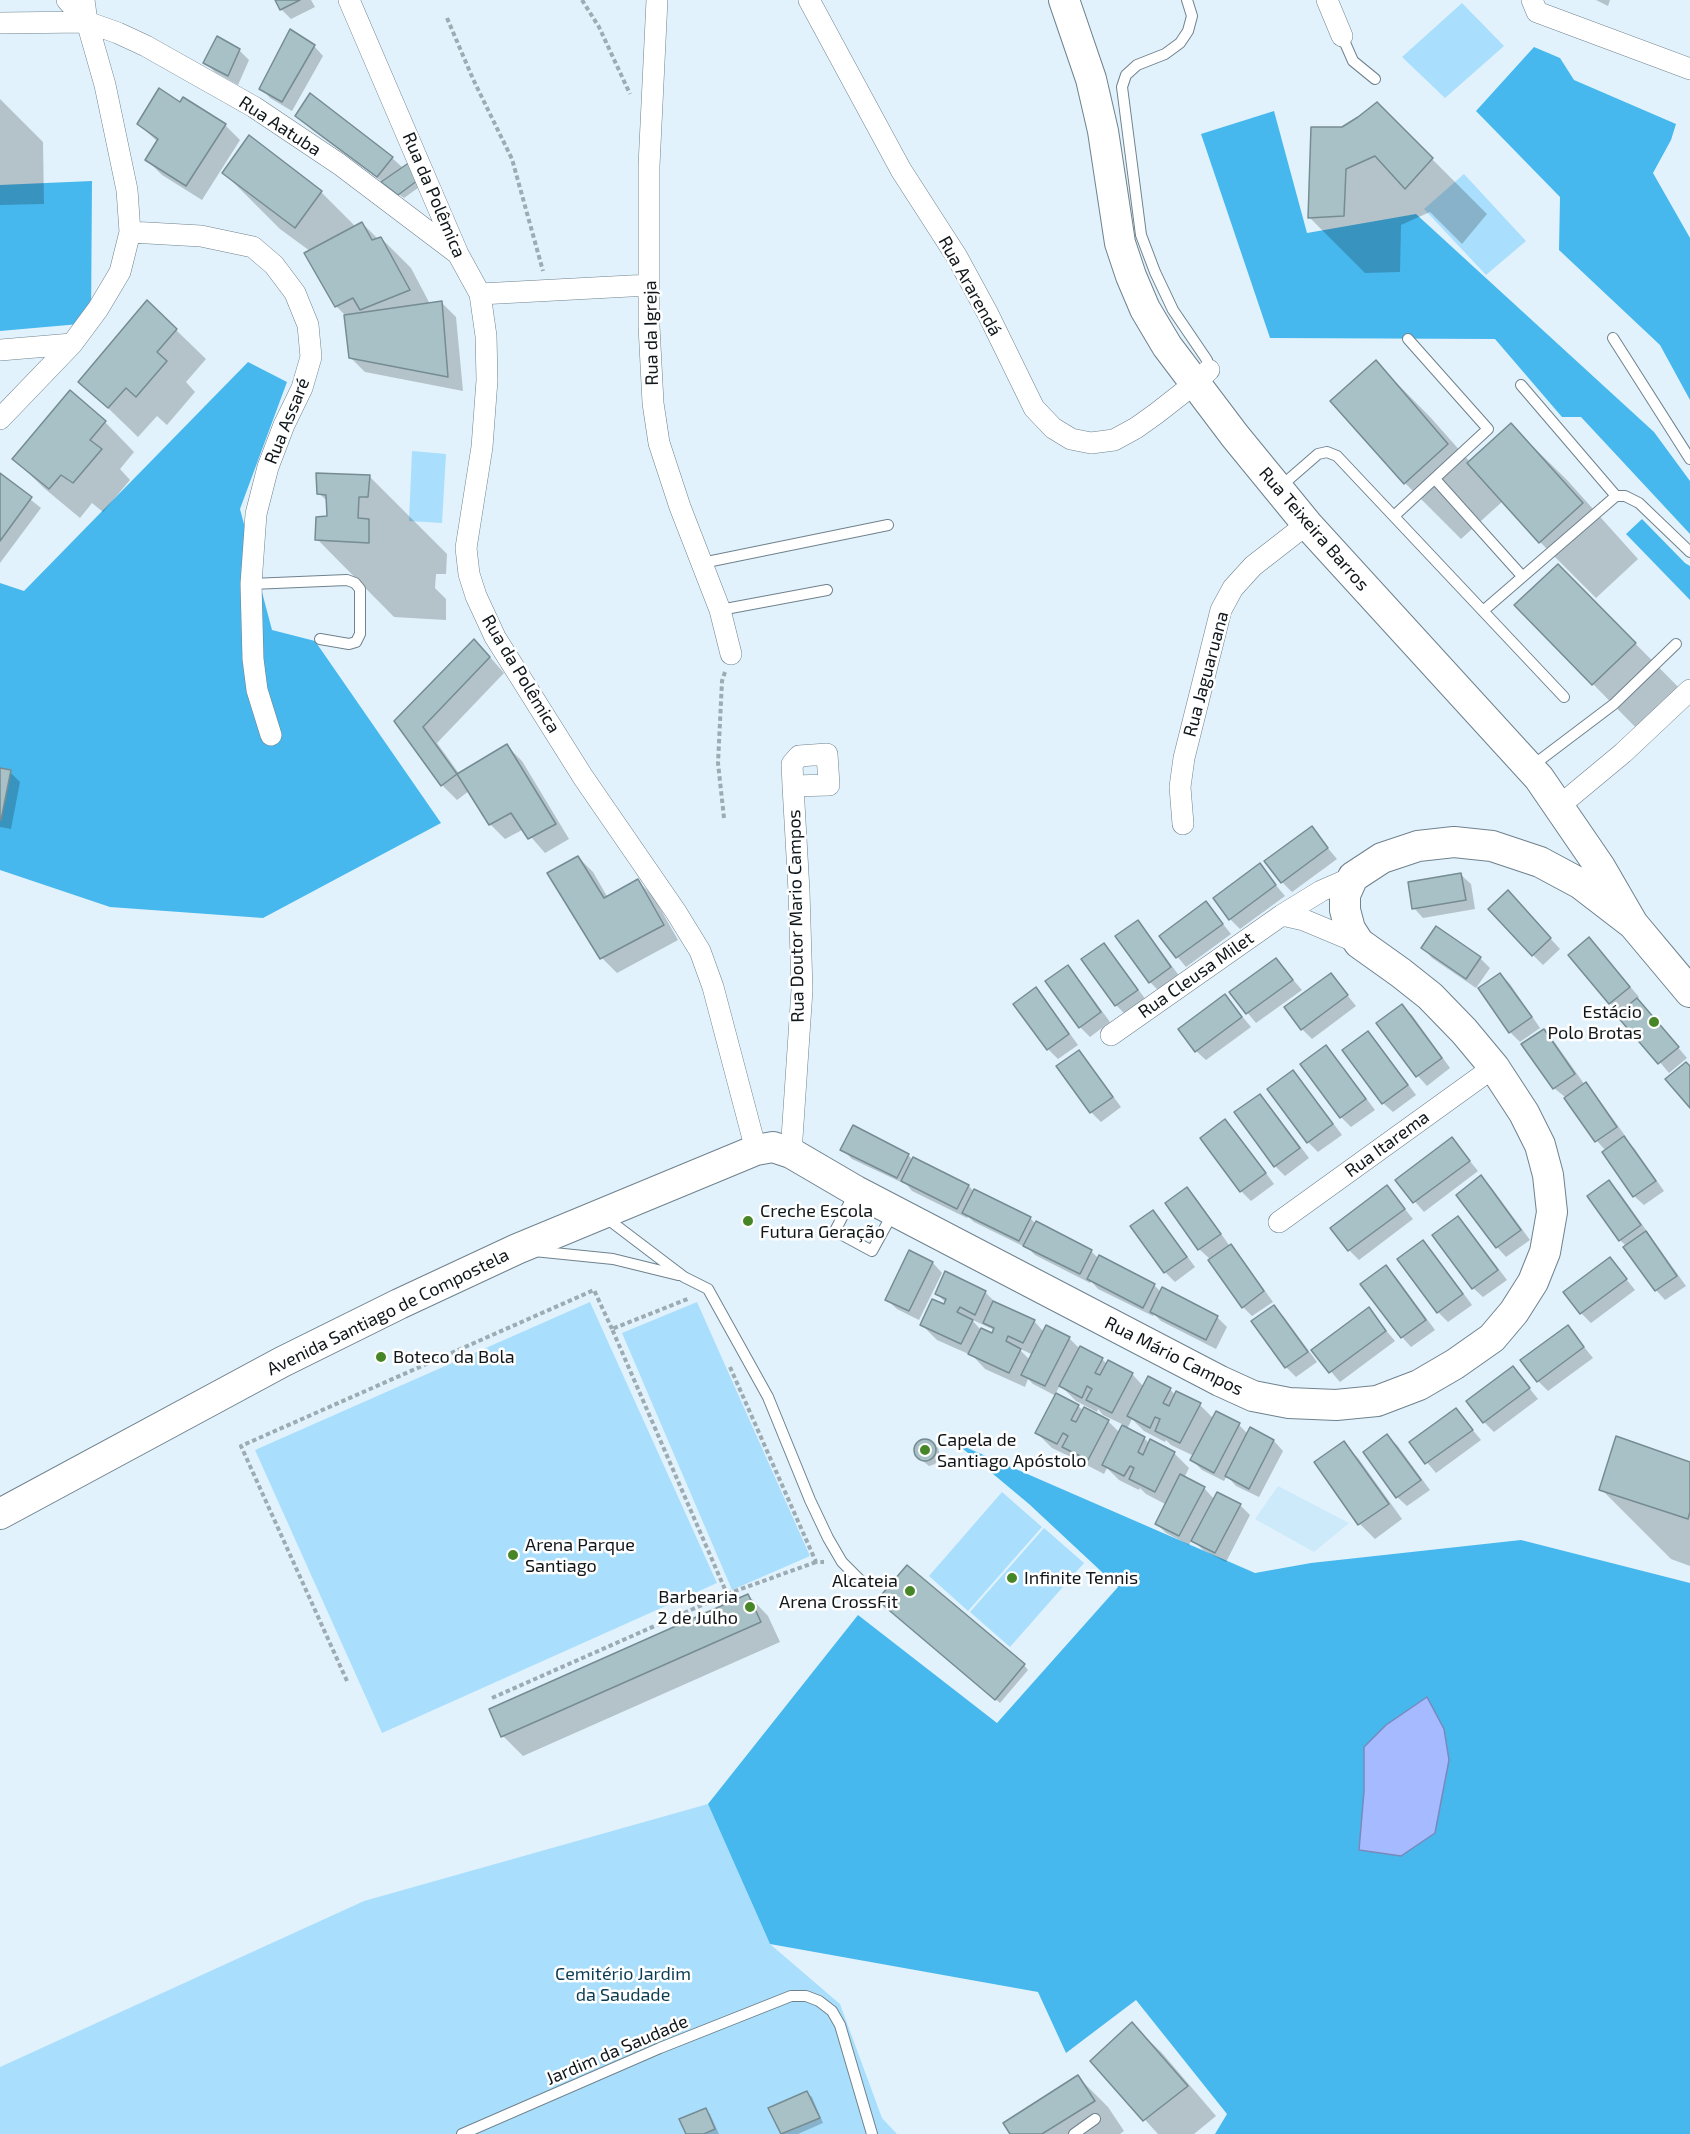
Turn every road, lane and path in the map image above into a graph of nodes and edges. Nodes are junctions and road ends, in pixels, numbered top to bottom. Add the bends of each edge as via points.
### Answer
1 (67, 0) edge
2 (79, 0) edge
3 (84, 0) edge
4 (349, 0) edge
5 (582, 0) edge
6 (657, 0) edge
7 (809, 0) edge
8 (1064, 0) edge
9 (1187, 0) edge
10 (1327, 0) edge
11 (1532, 0) edge
12 (447, 18) dead end
13 (0, 22) edge
14 (87, 22) junction
15 (1341, 36) joint
16 (1690, 69) edge
17 (1375, 79) dead end
18 (650, 135) junction
19 (130, 232) junction
20 (458, 254) junction
21 (650, 285) junction
22 (550, 290) junction
23 (480, 294) junction
24 (1613, 338) dead end
25 (1408, 339) dead end
26 (72, 344) junction
27 (0, 350) edge
28 (1201, 377) junction
29 (1521, 385) dead end
30 (0, 419) edge
31 (1690, 459) edge
32 (1435, 479) junction
33 (1278, 489) junction
34 (1616, 496) junction
35 (1394, 516) junction
36 (888, 525) dead end
37 (1307, 525) junction
38 (1690, 552) edge
39 (702, 563) junction
40 (1522, 576) junction
41 (251, 584) junction
42 (827, 590) dead end
43 (720, 610) junction
44 (1483, 611) junction
45 (320, 639) dead end
46 (1676, 644) dead end
47 (731, 654) joint
48 (1690, 690) edge
49 (1564, 697) dead end
50 (271, 735) dead end
51 (1529, 768) junction
52 (793, 786) dead end
53 (1558, 807) junction
54 (724, 818) dead end
55 (1183, 824) dead end
56 (1353, 877) junction
57 (1282, 915) junction
58 (1633, 924) junction
59 (1359, 943) junction
60 (1690, 992) edge
61 (1111, 1035) dead end
62 (1494, 1067) junction
63 (756, 1150) junction
64 (791, 1153) junction
65 (856, 1191) junction
66 (894, 1210) junction
67 (602, 1214) junction
68 (1279, 1222) dead end
69 (517, 1249) junction
70 (684, 1277) junction
71 (698, 1294) dead end
72 (612, 1329) junction
73 (726, 1359) dead end
74 (0, 1514) edge
75 (816, 1562) junction
76 (842, 1562) junction
77 (862, 1582) dead end
78 (727, 1594) junction
79 (346, 1681) dead end
80 (492, 1698) dead end
81 (1095, 2120) dead end
82 (462, 2134) edge
83 (872, 2134) edge
84 (1074, 2134) edge

1 - 14 street
2 - 14 street
3 - 14 street
4 - 20 street, Rua da Polêmica
5 - 18 path via 599,27
6 - 18 street, Rua da Igreja
7 - 28 street, Rua Ararendá via 901,170 962,266 1034,408 1053,428 1071,439 1091,443 1114,440 1143,423
8 - 28 main road, Rua Teixeira Barros via 1091,79 1120,243 1131,276 1167,346
9 - 28 lane via 1192,16 1180,43 1137,65 1126,75 1122,87 1142,235 1173,310 1207,360
10 - 15 street
11 - 16 street via 1537,12
12 - 22 path via 512,159
13 - 14 street
14 - 19 street via 127,190
14 - 20 street, Rua Aatuba via 146,46 254,107 339,164
15 - 17 lane via 1353,61
18 - 21 street, Rua da Igreja
19 - 26 street via 120,272
19 - 41 street, Rua Assaré via 201,236 253,247 274,265 295,293 309,325 311,357 268,467 256,514
20 - 23 street, Rua da Polêmica
21 - 22 street
21 - 39 street, Rua da Igreja via 653,403 659,443
22 - 23 street
23 - 63 street, Rua da Polêmica via 488,380 466,548 469,574 495,637 700,951
24 - 31 lane
25 - 32 lane via 1488,429
26 - 27 street
26 - 30 street
28 - 33 main road, Rua Teixeira Barros
29 - 34 lane
32 - 35 lane
32 - 40 lane
33 - 35 lane via 1318,454 1328,452 1337,456
33 - 37 main road, Rua Teixeira Barros
34 - 38 lane via 1639,503
34 - 40 lane
35 - 44 lane
36 - 39 lane
37 - 51 main road, Rua Teixeira Barros
37 - 55 street, Rua Jaguaruana via 1253,566 1233,588 1221,610 1184,758 1180,787
39 - 43 street, Rua da Igreja
40 - 44 lane
41 - 45 lane via 347,580 356,583 360,589 360,634 356,642
41 - 50 street, Rua Assaré via 257,690
42 - 43 lane
43 - 47 street, Rua da Igreja
44 - 49 lane
46 - 51 lane via 1614,704
47 - 54 path via 722,681 718,763
48 - 53 street
51 - 53 main road, Rua Teixeira Barros
52 - 64 street, Rua Doutor Mario Campos via 802,990
53 - 58 main road, Rua Teixeira Barros
56 - 57 street, Rua Cleusa Milet
56 - 58 main road, Rua Cleusa Milet via 1382,858 1418,846 1454,842 1492,846 1540,862 1581,884
56 - 59 main road, Rua Mário Campos via 1345,895 1345,910
57 - 59 street
57 - 61 street, Rua Cleusa Milet
58 - 60 main road, Rua Teixeira Barros
59 - 62 main road, Rua Mário Campos via 1430,996
62 - 66 main road, Rua Mário Campos via 1540,1145 1552,1212 1545,1252 1533,1282 1492,1338 1419,1385 1377,1401 1336,1405 1289,1403 1253,1396
62 - 68 street, Rua Itarema
63 - 64 main road, Avenida Santiago de Compostela via 773,1148
63 - 67 main road, Avenida Santiago de Compostela
64 - 65 main road, Rua Mário Campos
65 - 66 main road, Rua Mário Campos
65 - 66 lane via 835,1231 872,1251
67 - 69 main road, Avenida Santiago de Compostela
67 - 70 lane
69 - 70 lane via 613,1259
69 - 74 main road, Avenida Santiago de Compostela via 282,1362
70 - 76 lane via 708,1289 768,1397 810,1500
71 - 72 path
72 - 78 path
72 - 79 path via 594,1290 242,1446
73 - 75 path
75 - 76 path
75 - 78 path
76 - 77 lane
78 - 80 path
81 - 84 lane
82 - 83 lane, Jardim da Saudade via 660,2048 791,1996 806,1996 832,2011 840,2025

